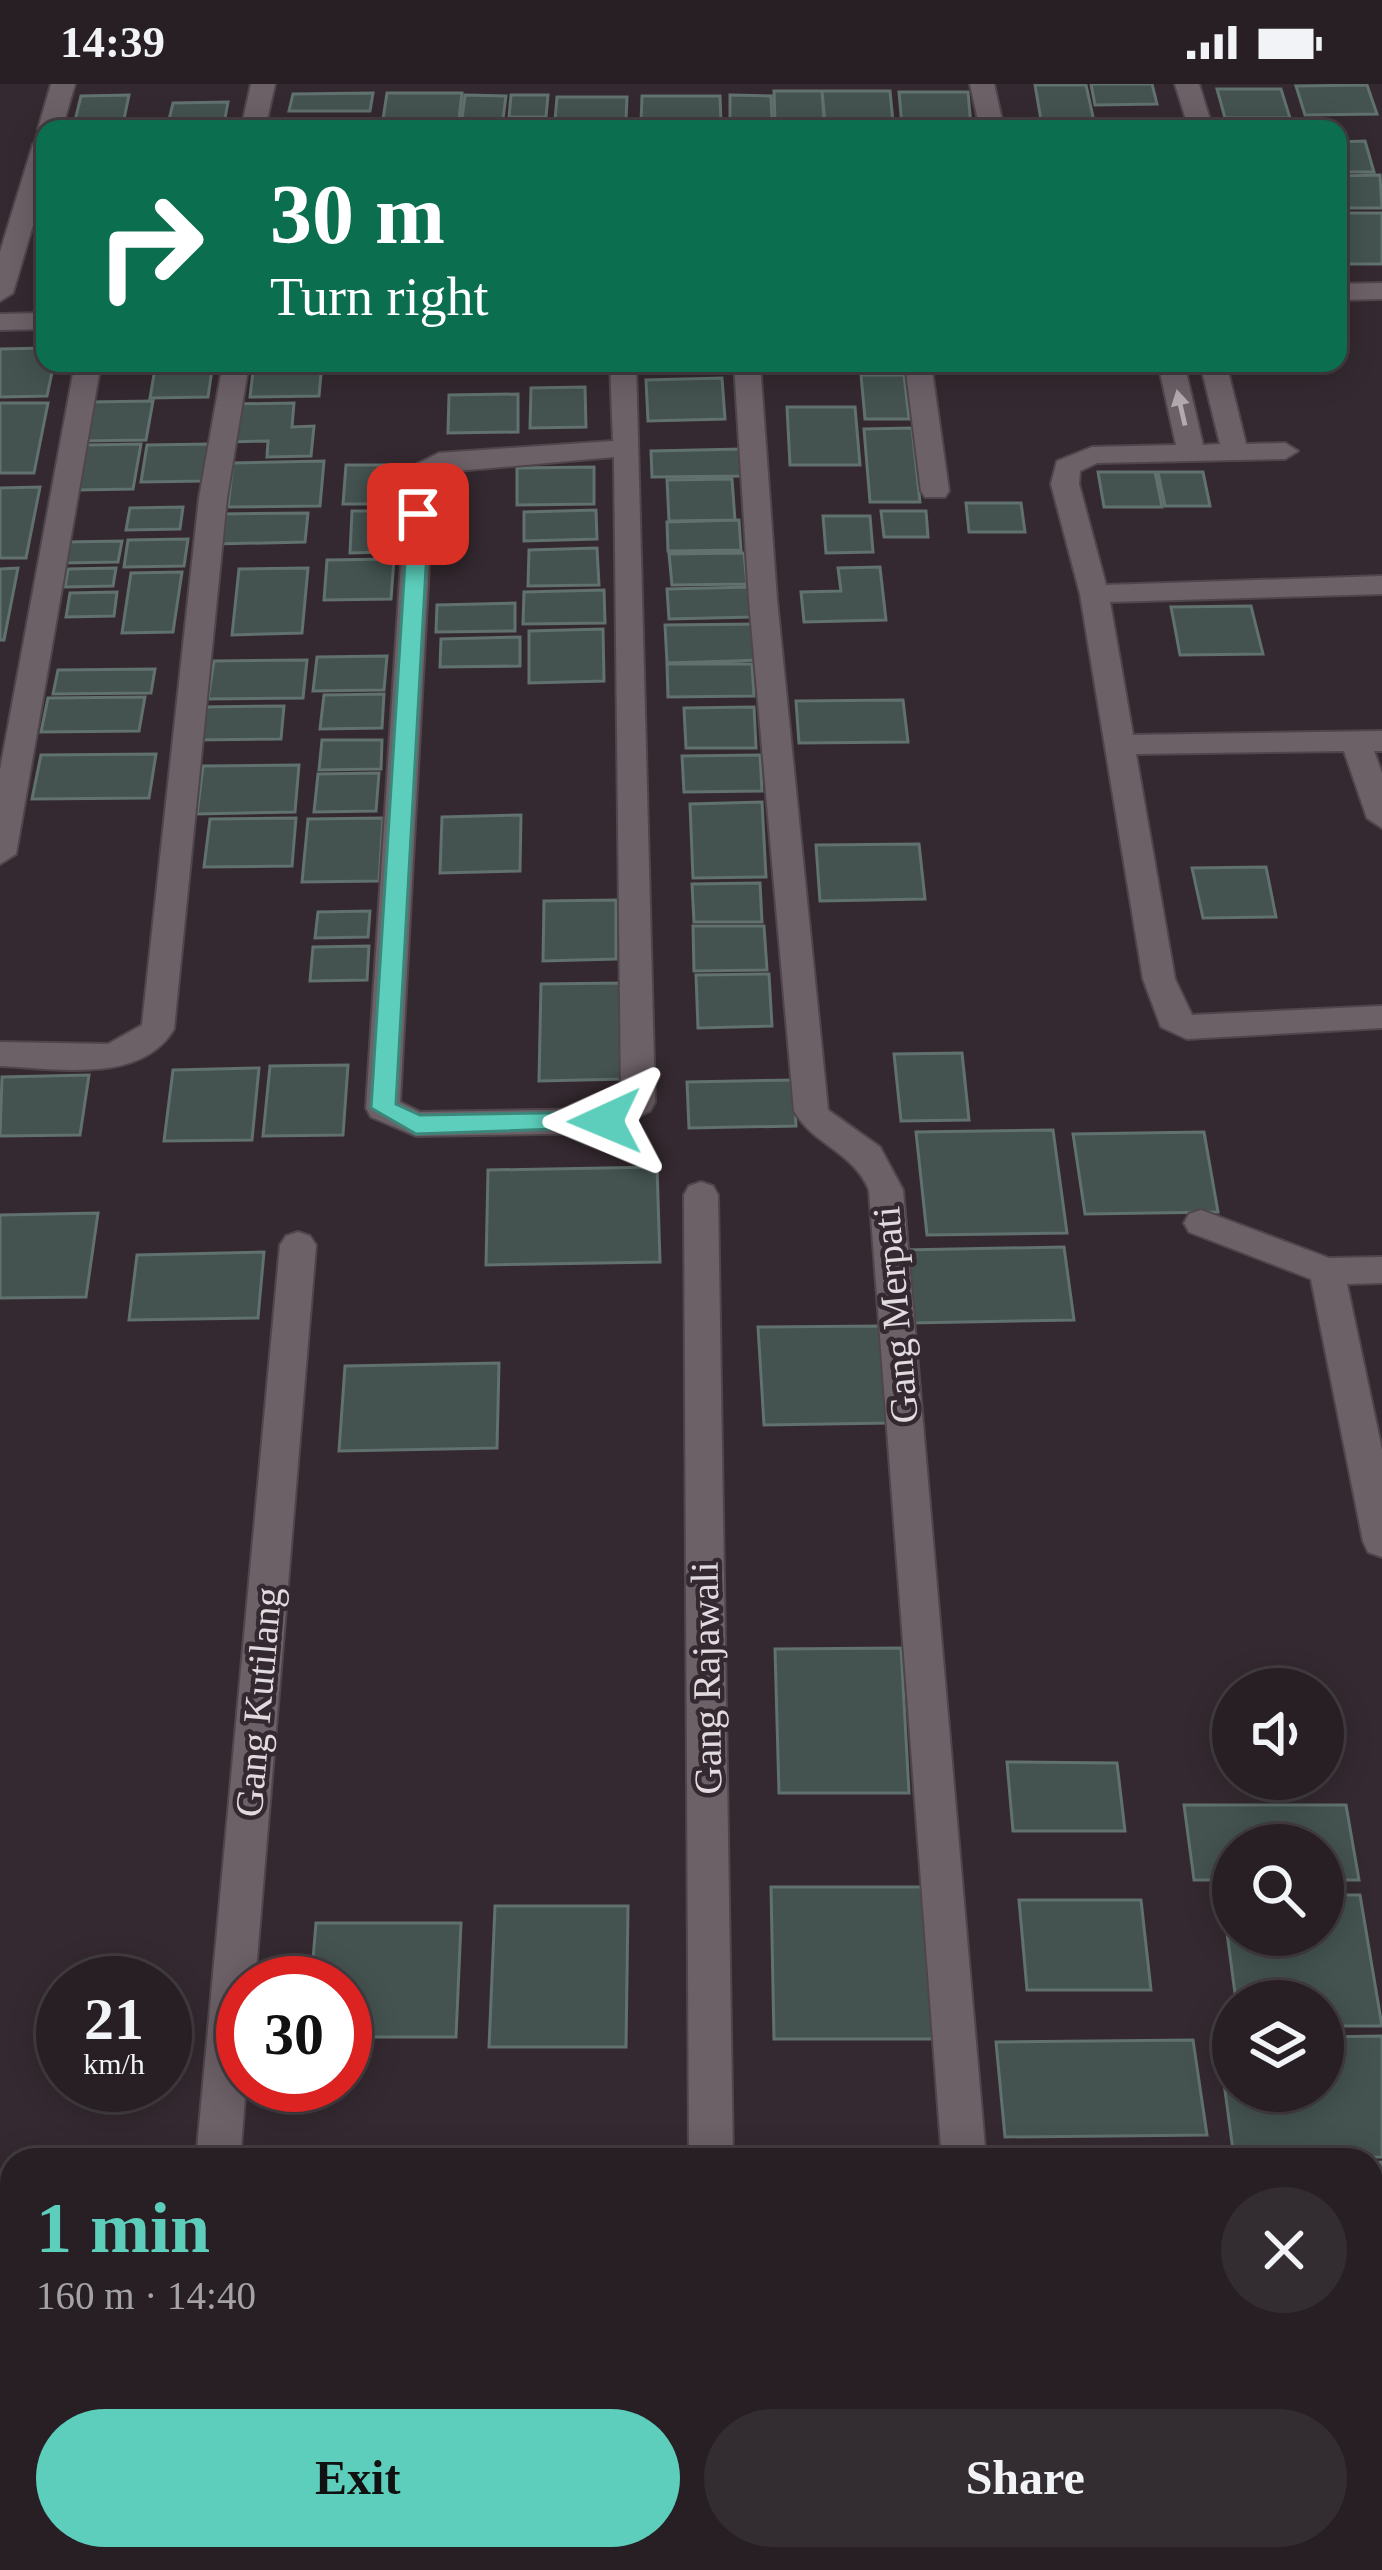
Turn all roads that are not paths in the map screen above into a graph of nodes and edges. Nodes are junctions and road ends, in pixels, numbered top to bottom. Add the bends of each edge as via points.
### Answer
1 (63, 84) edge
2 (263, 84) edge
3 (982, 84) edge
4 (1187, 84) edge
5 (53, 120) edge
6 (256, 120) edge
7 (990, 120) edge
8 (1198, 120) edge
9 (36, 174) edge
10 (1382, 291) edge
11 (0, 292) edge
12 (1347, 292) edge
13 (36, 321) edge
14 (0, 322) edge
15 (86, 372) edge
16 (234, 372) edge
17 (623, 372) edge
18 (748, 372) edge
19 (919, 372) edge
20 (1173, 372) edge
21 (1215, 372) edge
22 (627, 448) junction
23 (1286, 451) dead end
24 (1235, 452) junction
25 (1191, 453) junction
26 (935, 491) dead end
27 (1382, 585) edge
28 (1094, 594) junction
29 (1369, 741) edge
30 (1118, 745) junction
31 (1382, 818) edge
32 (0, 854) edge
33 (1382, 1017) edge
34 (0, 1054) edge
35 (701, 1195) dead end
36 (1201, 1223) dead end
37 (298, 1244) dead end
38 (1382, 1270) edge
39 (1327, 1271) junction
40 (1382, 1541) edge
41 (219, 2148) edge
42 (711, 2148) edge
43 (963, 2148) edge

1 - 5 street
2 - 6 street
3 - 7 street
4 - 8 street
9 - 11 street
10 - 12 street
13 - 14 street
15 - 32 street
16 - 34 street via 213,498 158,1029 147,1045 122,1054
17 - 22 street
18 - 43 street, Gang Merpati via 811,1111 817,1124 866,1148 886,1190
19 - 26 street
25 -> 20 street
21 - 24 street
22 - 22 street via 638,1102 605,1121 398,1120 383,1108 421,469 439,460
23 - 24 street
24 - 25 street
25 - 28 street via 1092,455 1067,467
27 - 28 street
28 - 30 street
29 - 30 street
29 - 31 street
30 - 33 street via 1159,979 1173,1018 1187,1027
35 - 42 street, Gang Rajawali
36 - 39 street
37 - 41 street, Gang Kutilang
38 - 39 street
39 - 40 street

